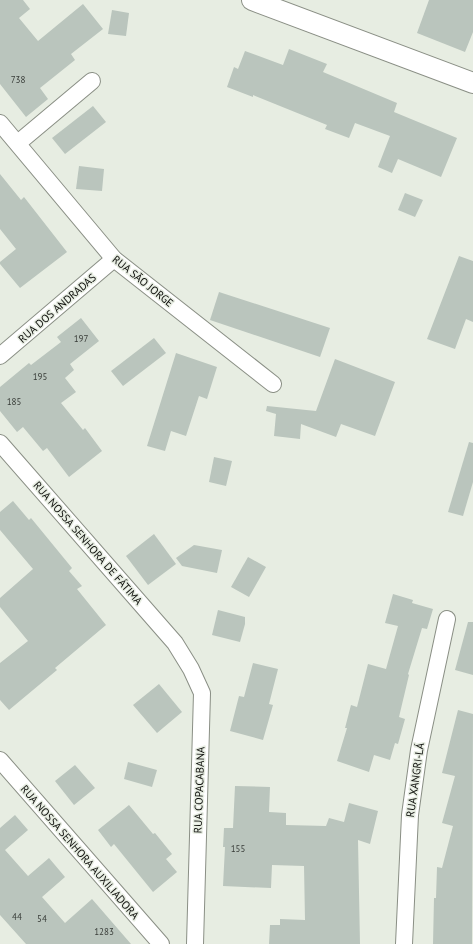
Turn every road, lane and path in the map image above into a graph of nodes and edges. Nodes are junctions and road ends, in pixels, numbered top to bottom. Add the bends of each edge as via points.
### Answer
1 (252, 0) edge
2 (92, 81) dead end
3 (473, 83) edge
4 (0, 123) edge
5 (18, 143) junction
6 (114, 259) junction
7 (0, 356) edge
8 (273, 384) dead end
9 (0, 443) edge
10 (447, 619) dead end
11 (175, 643) joint
12 (0, 760) edge
13 (161, 944) edge
14 (195, 944) edge
15 (404, 944) edge

1 - 3 street
2 - 5 street
4 - 5 street, RUA SÃO JORGE
5 - 6 street, RUA SÃO JORGE
6 - 7 street, RUA DOS ANDRADAS
6 - 8 street, RUA SÃO JORGE
9 - 11 street, RUA NOSSA SENHORA DE FÁTIMA
10 - 15 street, RUA XANGRI-LÁ via 418,750 411,807
11 - 14 street, RUA COPACABANA via 202,693
12 - 13 street, RUA NOSSA SENHORA AUXILIADORA

